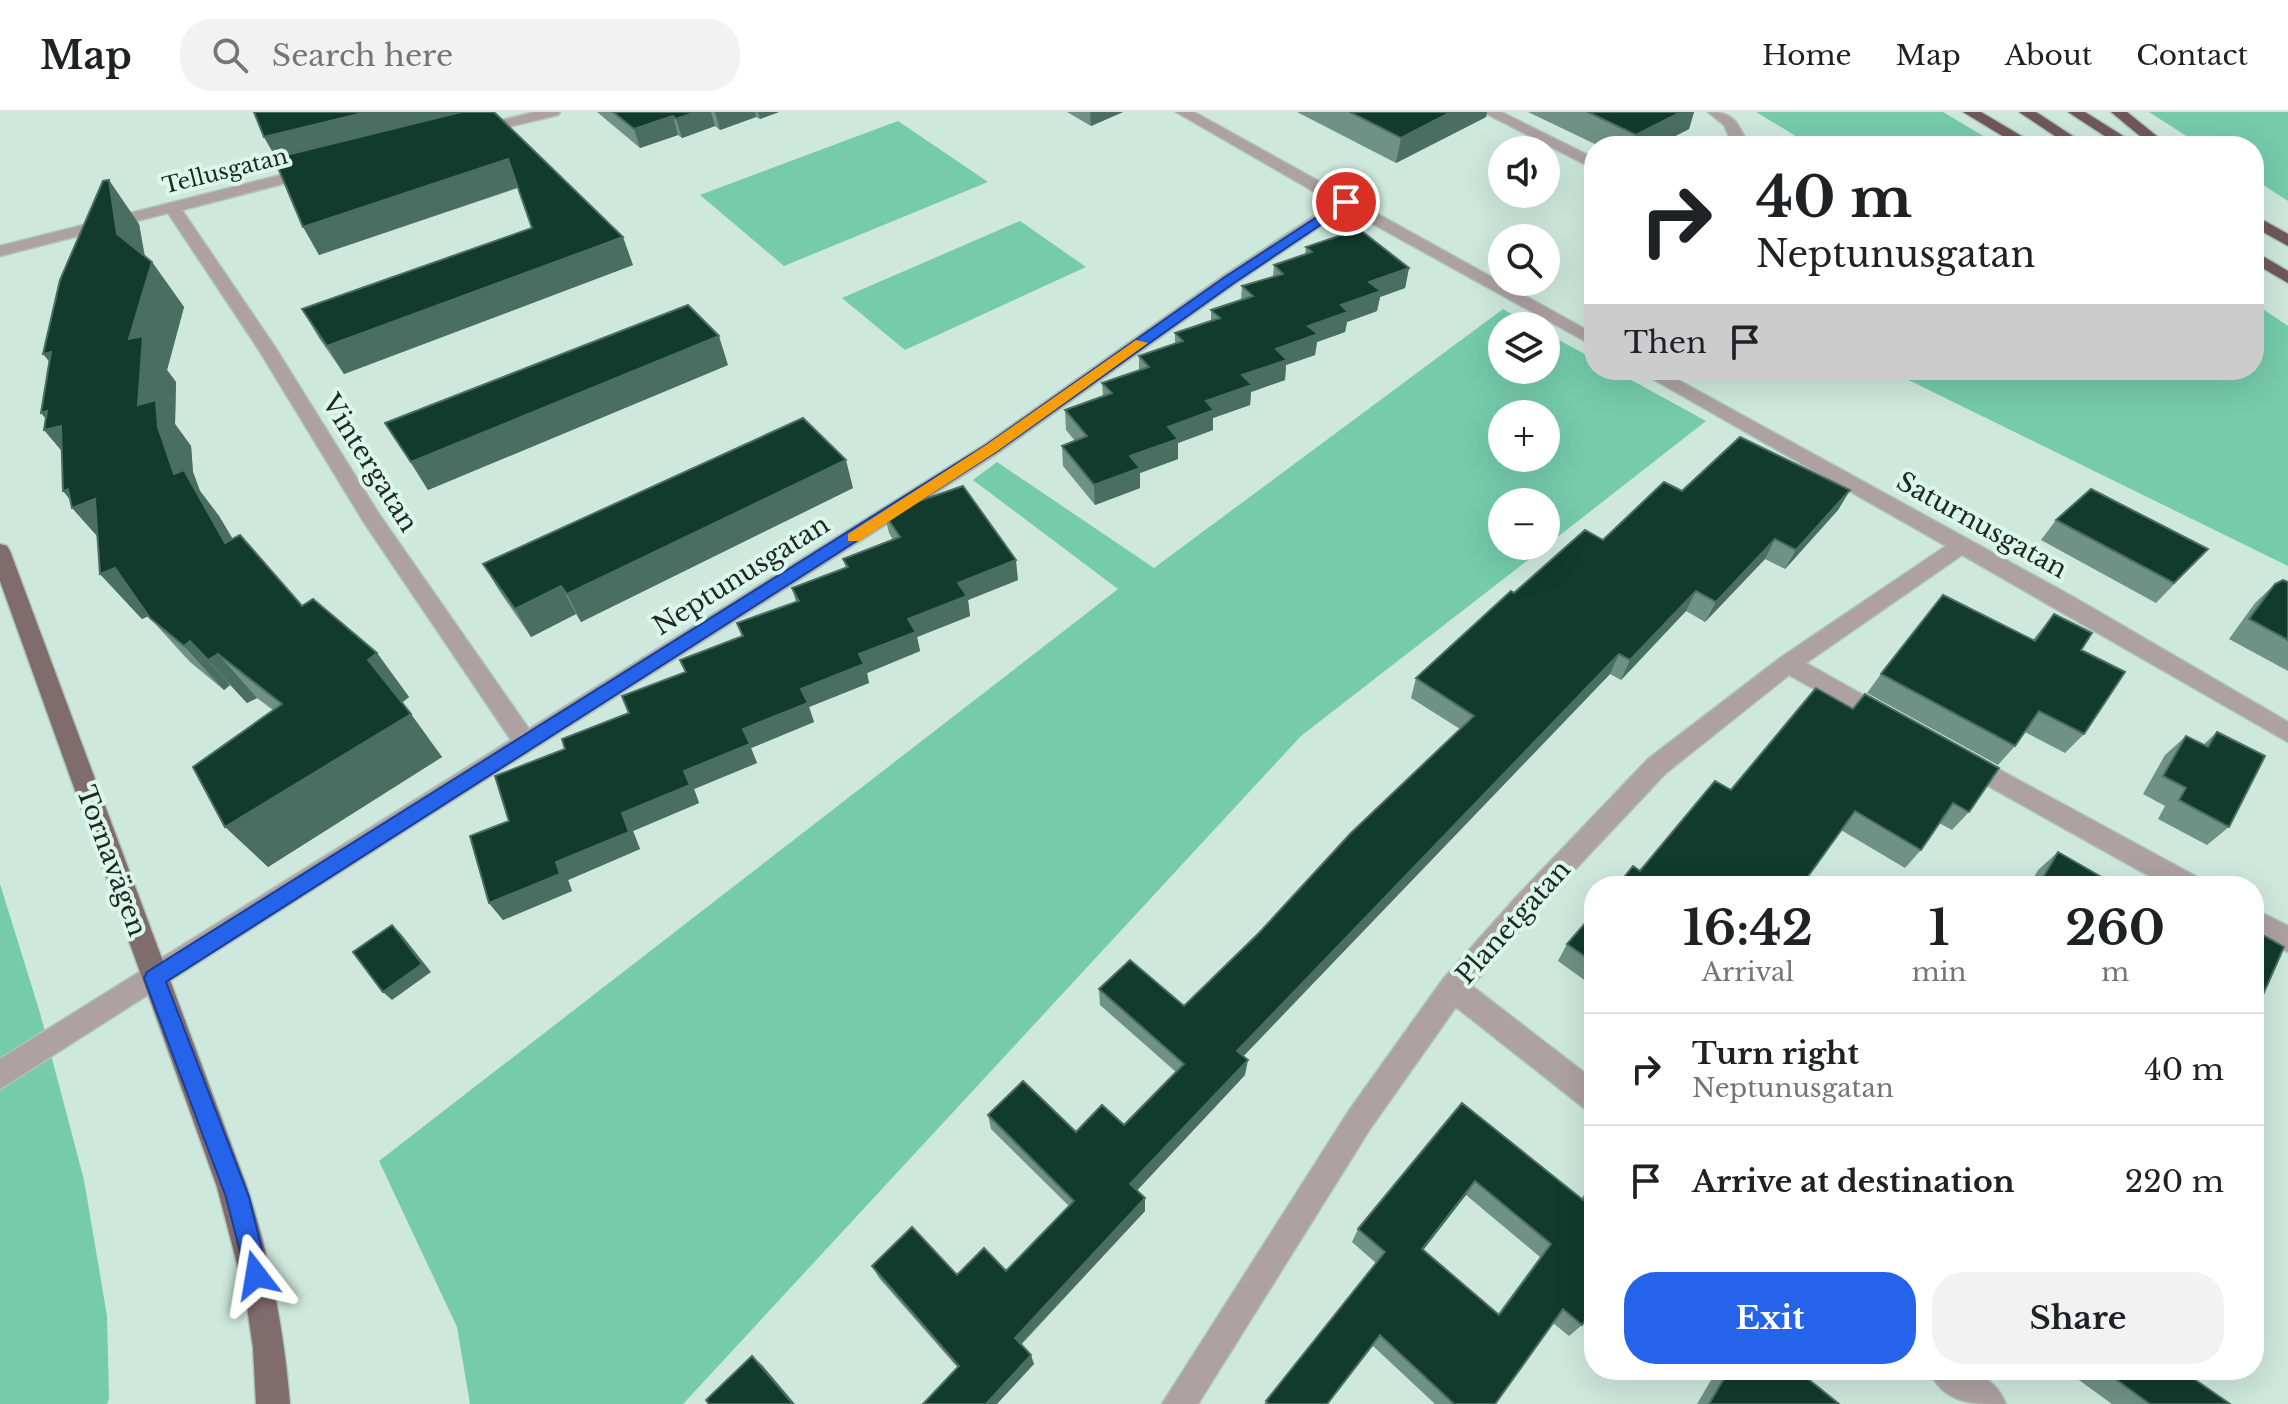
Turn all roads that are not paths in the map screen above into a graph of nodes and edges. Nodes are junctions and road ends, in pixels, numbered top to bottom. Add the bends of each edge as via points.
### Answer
1 (553, 112) edge
2 (1183, 112) edge
3 (1490, 112) edge
4 (1715, 112) edge
5 (1970, 112) edge
6 (2026, 112) edge
7 (2075, 112) edge
8 (2118, 112) edge
9 (461, 135) edge
10 (1736, 136) edge
11 (2012, 136) edge
12 (2064, 136) edge
13 (2115, 136) edge
14 (2148, 136) edge
15 (1584, 159) edge
16 (330, 167) edge
17 (1346, 202) junction
18 (172, 207) junction
19 (2264, 226) edge
20 (2288, 241) edge
21 (0, 251) edge
22 (2264, 262) edge
23 (2288, 278) edge
24 (2264, 282) edge
25 (2288, 296) edge
26 (1584, 335) edge
27 (1664, 380) edge
28 (1960, 546) junction
29 (0, 551) edge
30 (1788, 664) junction
31 (1913, 733) edge
32 (2288, 733) edge
33 (527, 744) junction
34 (1941, 748) edge
35 (2172, 876) edge
36 (2264, 927) edge
37 (2288, 940) edge
38 (155, 978) junction
39 (1453, 988) junction
40 (0, 1075) edge
41 (1584, 1090) edge
42 (1958, 1380) edge
43 (273, 1404) edge
44 (1179, 1404) edge
45 (1989, 1404) edge

1 - 9 street
2 - 17 street
3 - 15 street
4 - 10 street
5 - 11 highway
6 - 12 highway
7 - 13 highway
8 - 14 highway
16 - 18 street, Tellusgatan
17 - 26 street
17 - 33 street, Neptunusgatan via 991,449
18 - 21 street, Tellusgatan
18 - 33 street, Vintergatan via 372,519
19 - 20 highway
22 - 23 highway
24 - 25 highway
27 - 28 street, Saturnusgatan
28 - 30 street, Planetgatan
28 - 32 street, Saturnusgatan
29 - 38 main road, Tornavägen
30 - 31 street
30 - 39 street, Planetgatan via 1657,766
33 - 38 street, Neptunusgatan
34 - 35 street
36 - 37 street
38 - 40 street, Neptunusgatan
38 - 43 main road, Tornavägen via 237,1197 269,1327
39 - 41 street
39 - 44 street, Planetgatan via 1360,1119
42 - 45 street

